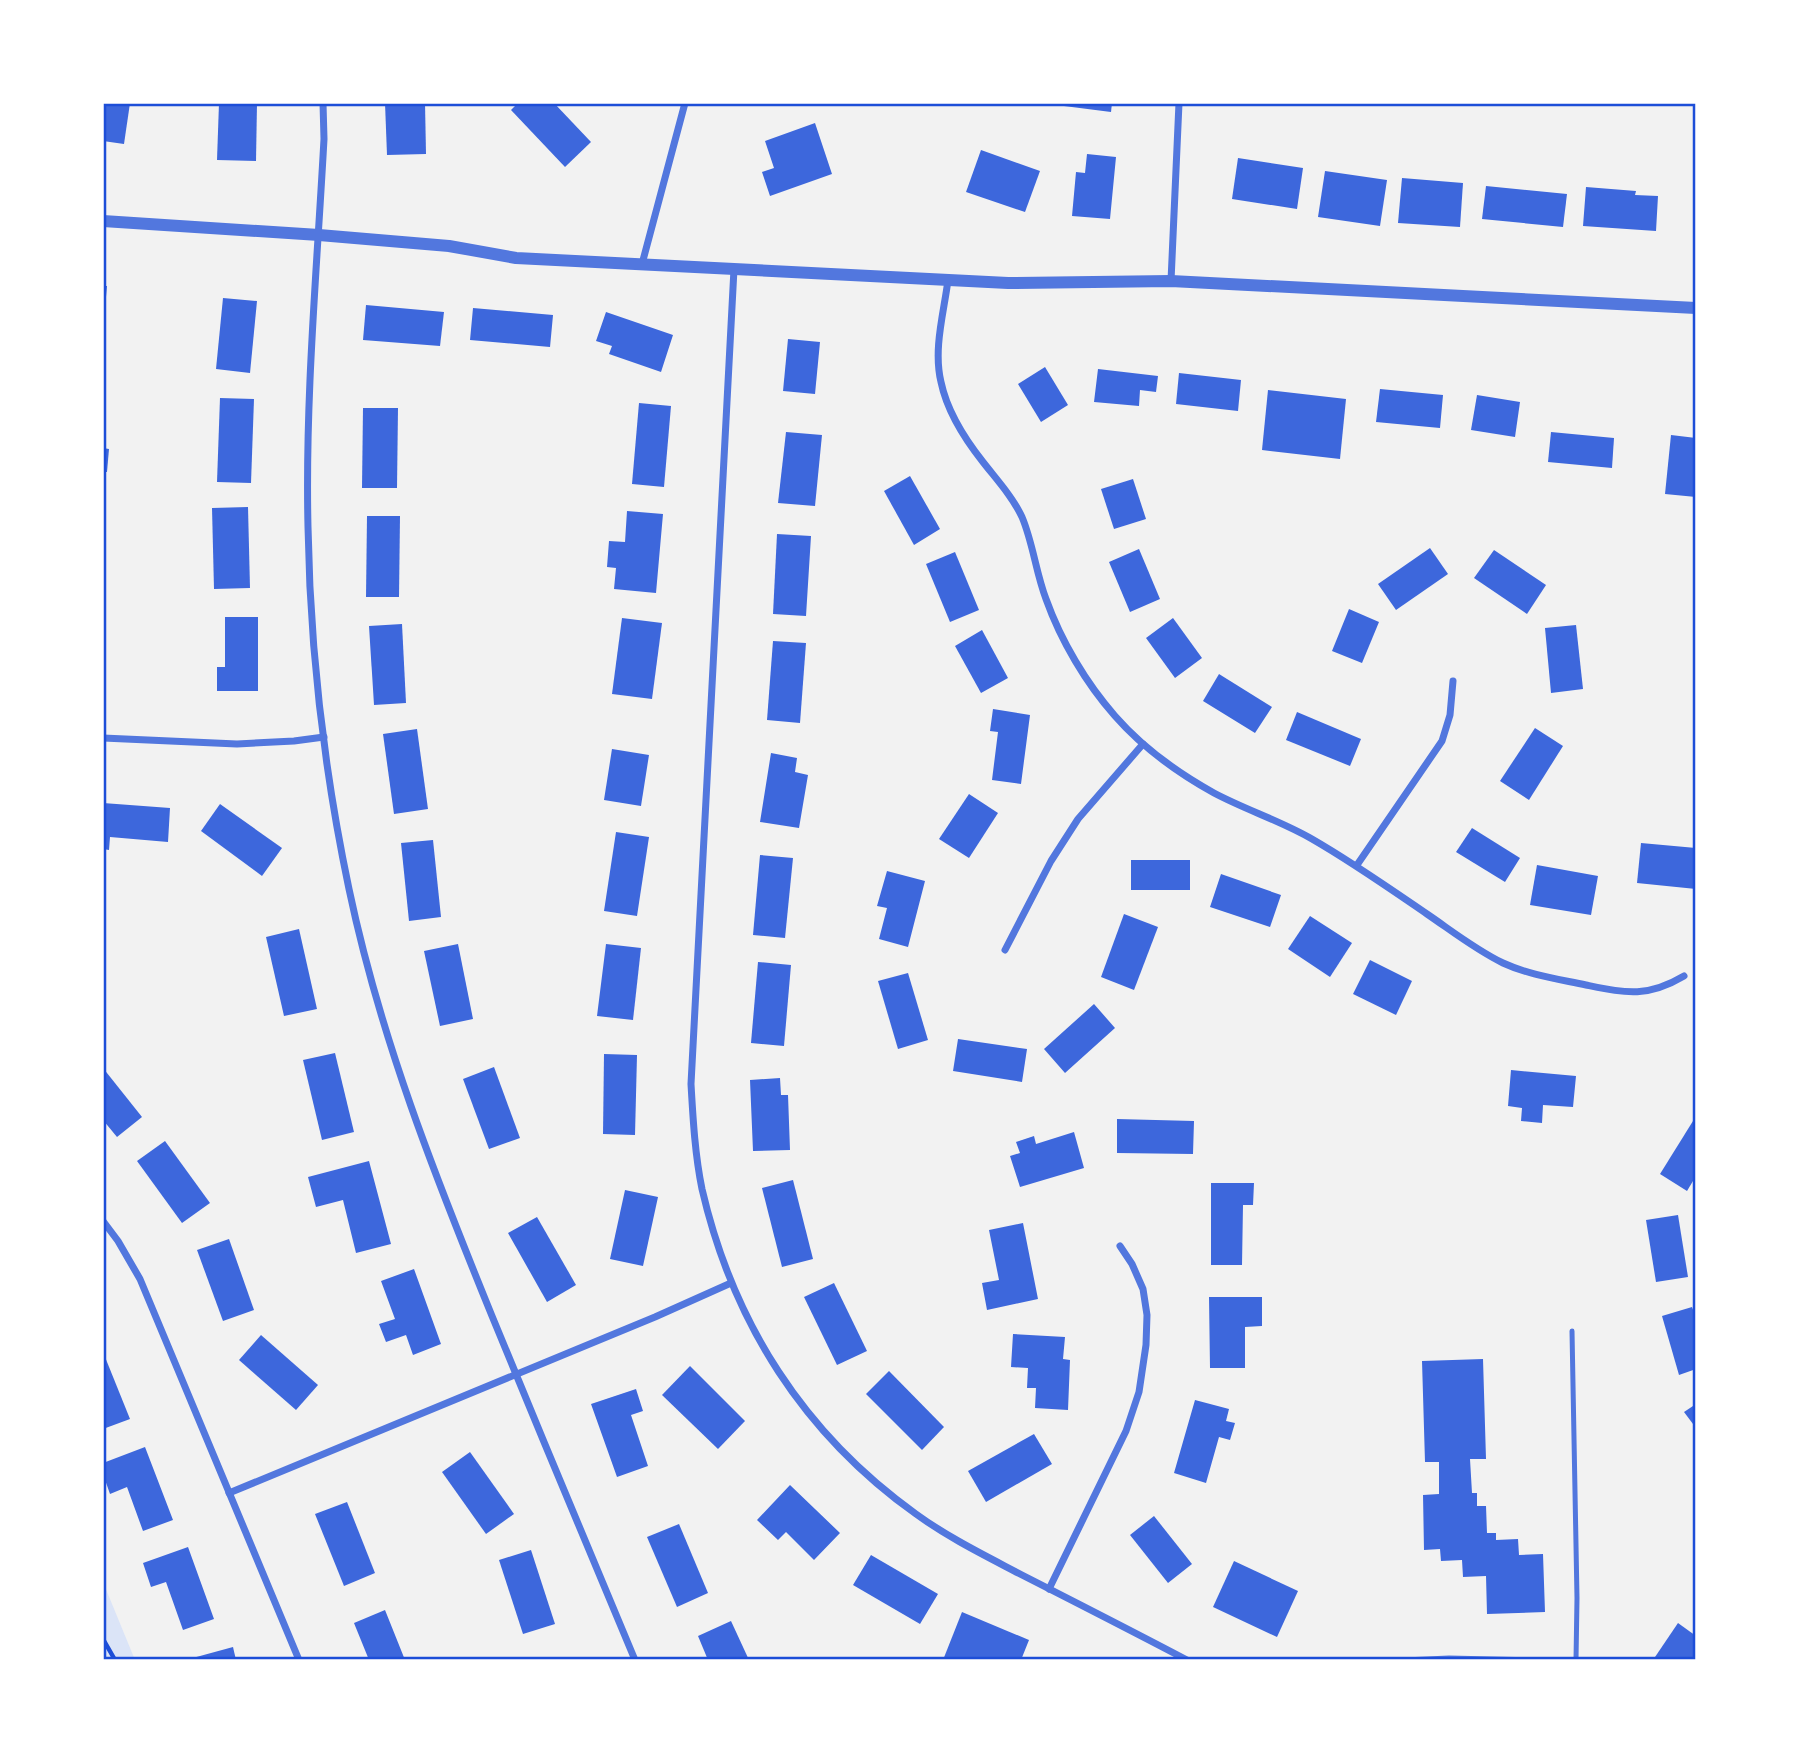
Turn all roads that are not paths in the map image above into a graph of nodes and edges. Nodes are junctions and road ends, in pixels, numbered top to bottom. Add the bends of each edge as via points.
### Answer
1 (323, 103) edge
2 (685, 103) edge
3 (1178, 103) edge
4 (103, 221) edge
5 (318, 235) junction
6 (642, 264) junction
7 (734, 269) junction
8 (948, 280) junction
9 (1171, 282) junction
10 (1696, 308) edge
11 (1453, 681) dead end
12 (324, 737) junction
13 (103, 738) edge
14 (1143, 744) junction
15 (1357, 865) junction
16 (1005, 950) dead end
17 (1684, 976) dead end
18 (103, 1221) edge
19 (1120, 1246) dead end
20 (731, 1283) junction
21 (1572, 1331) dead end
22 (516, 1374) junction
23 (229, 1493) junction
24 (1049, 1589) junction
25 (299, 1660) edge
26 (635, 1660) edge
27 (1187, 1660) edge
28 (1404, 1660) edge
29 (1540, 1660) edge
30 (1576, 1660) edge

1 - 5 street
2 - 6 street
3 - 9 street
4 - 5 street
5 - 6 street via 449,246 516,258
5 - 12 street via 307,524
6 - 7 street
7 - 8 street
7 - 20 street via 691,1084 702,1187
8 - 9 street
8 - 14 street via 938,353 947,405 1023,519 1045,598 1063,639 1115,716
9 - 10 street
11 - 15 street via 1442,741
12 - 13 street via 237,744
12 - 22 street via 335,817 374,994 438,1182
14 - 15 street via 1215,793 1308,836
14 - 16 street via 1078,818
15 - 17 street via 1505,964 1627,993 1650,991
18 - 23 street via 140,1279
19 - 24 street via 1143,1289 1147,1315 1139,1392 1126,1431
20 - 22 street
20 - 24 street via 768,1357 797,1400 860,1469 916,1515
21 - 30 lane
22 - 23 street
22 - 26 street
23 - 25 street
24 - 27 street
28 - 29 lane

